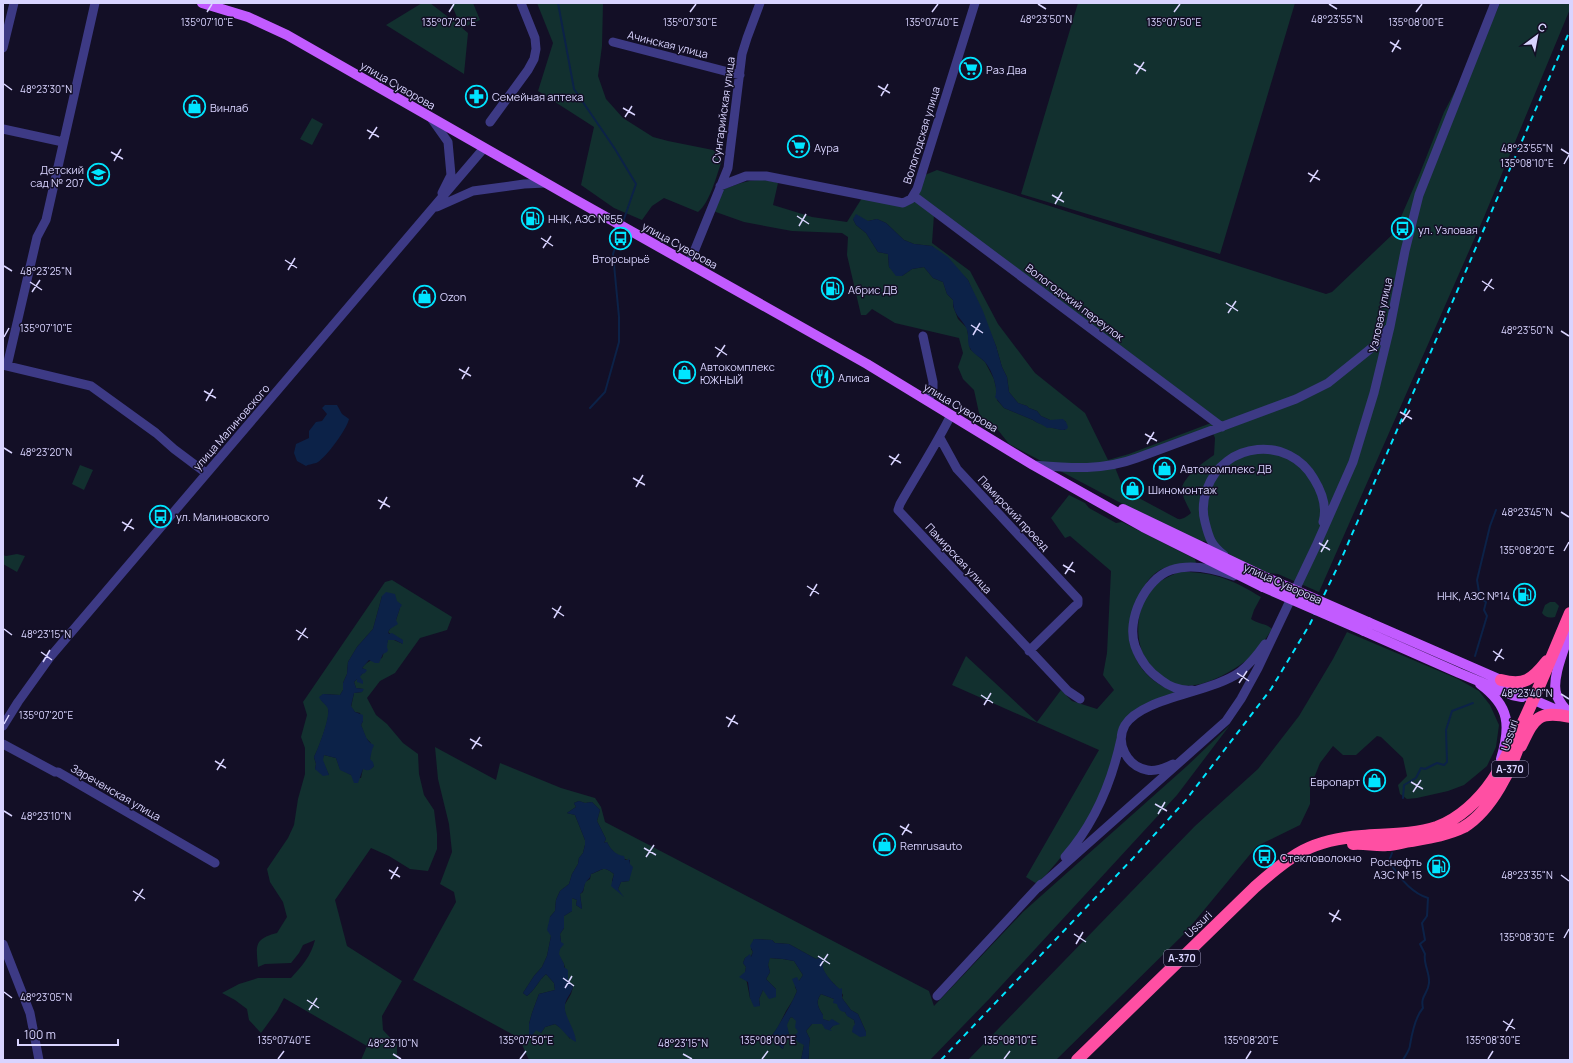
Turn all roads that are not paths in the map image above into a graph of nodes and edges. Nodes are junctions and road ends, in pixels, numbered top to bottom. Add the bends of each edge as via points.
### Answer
1 (14, 3) edge
2 (95, 3) edge
3 (202, 3) edge
4 (521, 3) edge
5 (760, 3) edge
6 (975, 3) edge
7 (1495, 3) edge
8 (613, 42) dead end
9 (3, 48) edge
10 (740, 75) junction
11 (430, 117) junction
12 (490, 122) dead end
13 (3, 129) edge
14 (64, 142) junction
15 (484, 148) junction
16 (546, 183) junction
17 (720, 186) junction
18 (914, 196) junction
19 (434, 209) junction
20 (689, 264) junction
21 (1390, 327) junction
22 (923, 336) dead end
23 (5, 366) edge
24 (928, 401) junction
25 (951, 415) junction
26 (1222, 427) junction
27 (940, 438) junction
28 (1033, 465) junction
29 (206, 473) junction
30 (1320, 489) junction
31 (1340, 493) junction
32 (1316, 546) junction
33 (1233, 562) junction
34 (1265, 583) junction
35 (1570, 613) edge
36 (1366, 627) junction
37 (1276, 628) junction
38 (1570, 632) edge
39 (1555, 648) junction
40 (1029, 651) junction
41 (1459, 673) junction
42 (1501, 680) junction
43 (1203, 689) junction
44 (1080, 699) dead end
45 (1534, 700) junction
46 (1570, 715) edge
47 (3, 726) edge
48 (1121, 739) junction
49 (3, 744) edge
50 (1182, 760) junction
51 (1514, 760) junction
52 (1497, 772) junction
53 (1288, 859) junction
54 (216, 863) dead end
55 (1038, 888) junction
56 (3, 944) edge
57 (937, 996) dead end
58 (39, 1060) edge
59 (1077, 1060) edge

1 - 9 street
2 - 14 street
3 - 11 main road, улица Суворова via 248,17 287,35
4 - 12 street via 535,38 534,59
5 - 10 street, Сунгарийская улица via 742,54
6 - 18 street, Вологодская улица
7 - 21 street, Узловая улица via 1419,195
8 - 10 street, Ачинская улица
10 - 17 street, Сунгарийская улица via 729,162
11 - 15 main road, улица Суворова
11 - 19 street via 448,142 451,175
13 - 14 street
14 - 23 street via 46,220 37,237
15 - 16 main road, улица Суворова
15 - 19 street, улица Малиновского
16 - 19 street via 473,191
16 - 20 main road, улица Суворова
17 - 18 street, Вологодская улица via 746,176 766,176 903,203
17 - 20 street, Сунгарийская улица
18 - 26 street, Вологодский переулок
19 - 29 street, улица Малиновского
20 - 24 main road, улица Суворова
21 - 26 street via 1374,346 1328,383
21 - 31 street, Узловая улица via 1374,393 1353,462
22 - 24 street via 934,388
23 - 29 street via 92,386
24 - 25 main road, улица Суворова
25 - 27 street, Памирская улица
25 - 28 main road, улица Суворова
26 - 28 street via 1134,460 1112,465 1078,469
27 - 40 street, Памирская улица via 919,470 898,510
27 - 40 street, Памирский проезд via 957,469 1078,599 1078,604
28 - 33 main road, улица Суворова
28 - 34 main road, улица Суворова via 1142,527
29 - 47 street, улица Малиновского via 52,656
30 - 31 street via 1328,499 1333,499
30 - 32 street via 1326,514
30 - 33 street via 1308,469 1293,457 1273,450 1251,450 1233,456 1221,465 1210,479 1203,514 1214,548
31 - 32 street, Узловая улица
32 - 37 street, Узловая улица
33 - 34 main road, улица Суворова
34 - 36 main road, улица Суворова, bridge
34 - 43 street via 1199,567 1181,568 1170,570 1156,578 1141,599 1133,632 1134,645 1141,660 1153,675 1170,686 1186,691
35 - 39 highway, А-370
36 - 41 main road, улица Суворова
36 - 42 main road, улица Суворова
37 - 43 street via 1260,651 1240,672
37 - 50 street via 1242,699 1226,721
38 - 46 main road via 1555,683 1556,695
39 - 42 highway via 1540,669 1522,683
39 - 45 highway, А-370
40 - 44 street, Памирская улица via 1068,691
41 - 45 main road, улица Суворова via 1512,695
41 - 52 main road via 1481,685 1502,707 1507,720 1508,734
42 - 45 main road, улица Суворова
43 - 48 street via 1141,710 1131,717
45 - 46 main road, улица Суворова
45 - 51 highway, Ussuri / А-370
45 - 52 highway, Ussuri / А-370
46 - 51 highway via 1549,714 1532,722
48 - 50 street via 1123,751 1139,767 1160,770
48 - 55 street via 1116,760 1089,824
49 - 54 street, Зареченская улица via 58,772
50 - 55 street
51 - 53 highway, Ussuri / А-370 via 1501,786 1485,807 1464,826 1419,840 1387,845 1364,843 1336,846 1312,850
52 - 53 highway, Ussuri / А-370 via 1459,816 1437,827 1415,832 1340,838 1309,847
53 - 59 highway, Ussuri / А-370 via 1255,886
55 - 57 street
56 - 58 street via 30,1013

